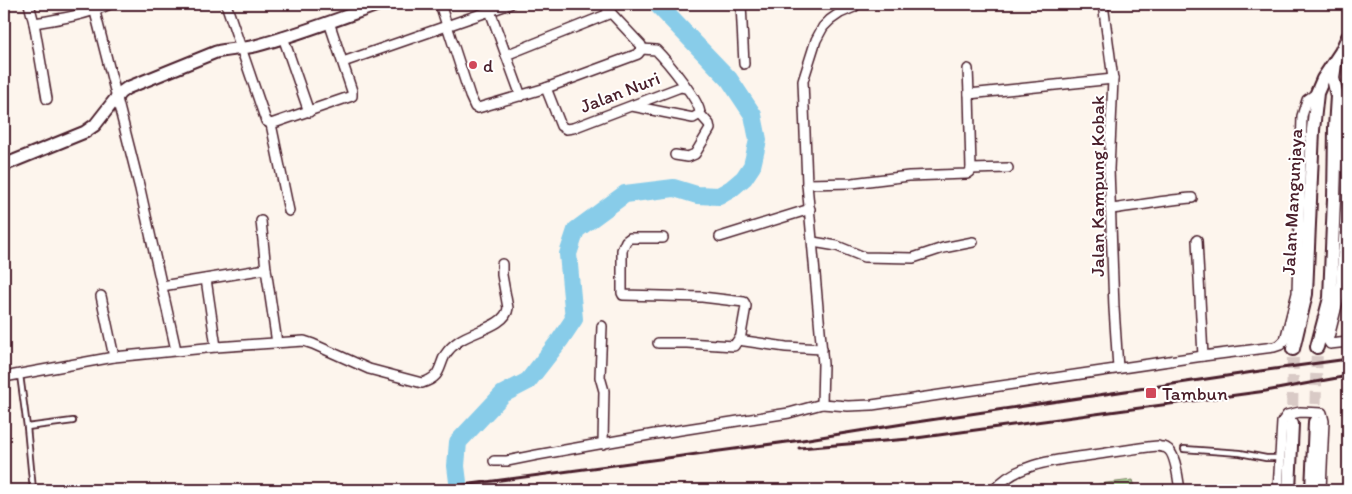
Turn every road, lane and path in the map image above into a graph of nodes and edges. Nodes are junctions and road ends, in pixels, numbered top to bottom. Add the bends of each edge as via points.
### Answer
1 (29, 4) edge
2 (110, 4) edge
3 (226, 4) edge
4 (380, 4) edge
5 (440, 4) edge
6 (510, 4) edge
7 (604, 4) edge
8 (741, 4) edge
9 (857, 4) edge
10 (1103, 4) edge
11 (94, 7) edge
12 (490, 11) junction
13 (611, 12) junction
14 (329, 22) junction
15 (34, 23) junction
16 (446, 25) junction
17 (283, 37) junction
18 (1348, 37) edge
19 (242, 48) junction
20 (642, 49) junction
21 (506, 55) junction
22 (1336, 60) junction
23 (343, 62) junction
24 (744, 64) dead end
25 (968, 69) dead end
26 (1113, 79) junction
27 (546, 88) junction
28 (686, 88) junction
29 (1317, 93) junction
30 (969, 94) junction
31 (521, 96) junction
32 (1337, 96) junction
33 (117, 97) junction
34 (47, 99) dead end
35 (632, 106) junction
36 (309, 112) junction
37 (700, 114) junction
38 (271, 124) junction
39 (675, 155) dead end
40 (4, 164) edge
41 (1008, 168) dead end
42 (970, 169) junction
43 (807, 184) junction
44 (1192, 198) dead end
45 (1347, 202) edge
46 (810, 209) junction
47 (1111, 209) junction
48 (289, 211) dead end
49 (261, 221) dead end
50 (663, 238) dead end
51 (720, 238) dead end
52 (1197, 240) dead end
53 (813, 242) junction
54 (973, 242) dead end
55 (502, 264) dead end
56 (266, 269) junction
57 (206, 280) junction
58 (162, 286) junction
59 (101, 296) dead end
60 (602, 326) dead end
61 (740, 340) junction
62 (1348, 342) edge
63 (277, 343) junction
64 (658, 343) dead end
65 (216, 347) junction
66 (1317, 347) tunnel mouth
67 (822, 349) junction
68 (1292, 349) tunnel mouth
69 (176, 350) junction
70 (1203, 356) junction
71 (114, 357) junction
72 (1118, 368) junction
73 (20, 375) junction
74 (4, 377) edge
75 (822, 404) junction
76 (72, 421) dead end
77 (1315, 422) tunnel mouth
78 (1292, 424) tunnel mouth
79 (27, 427) junction
80 (603, 444) junction
81 (1184, 449) dead end
82 (1280, 458) junction
83 (494, 461) dead end
84 (33, 490) edge
85 (994, 490) edge
86 (1180, 490) edge
87 (1278, 490) edge
88 (1289, 490) edge
89 (1312, 490) edge
90 (1321, 490) edge

1 - 15 street
2 - 11 street
3 - 19 street
4 - 14 street
5 - 16 street
6 - 12 street
7 - 13 street
8 - 24 street
9 - 43 street via 823,27 803,80
10 - 26 street, Jalan Kampung Kobak
11 - 15 street via 66,18
11 - 33 street
12 - 16 street
12 - 21 street
13 - 20 street via 642,45
13 - 21 street
14 - 17 street
14 - 23 street
15 - 34 street
16 - 23 street
16 - 31 street via 476,107
17 - 19 street
17 - 36 street
18 - 22 main road, Jalan Mangunjaya
19 - 33 street via 216,52 127,88
19 - 38 street via 266,121
20 - 27 street via 638,54
20 - 28 street via 656,50
21 - 31 street
22 - 29 main road, Jalan Mangunjaya
22 - 32 main road, Jalan Mangunjaya via 1333,78
23 - 36 street via 352,96
25 - 30 street
26 - 30 street
26 - 47 street, Jalan Kampung Kobak via 1109,169
27 - 31 street
27 - 35 street, Jalan Nuri via 561,126 566,129
28 - 35 street, Jalan Nuri via 681,86
28 - 37 street
29 - 68 main road, Jalan Mangunjaya via 1306,294
29 - 70 street via 1307,100 1302,116 1297,293 1285,340 1274,347
30 - 42 street
32 - 45 street via 1343,116
32 - 66 main road, Jalan Mangunjaya via 1330,298
33 - 40 street via 95,125 85,132
33 - 58 street
35 - 37 street via 693,118
36 - 38 street
37 - 39 street via 710,129 698,152 690,156
38 - 48 street
41 - 42 street
42 - 43 street via 967,174
43 - 46 street
44 - 47 street
45 - 62 street via 1340,294 1328,341 1330,344
46 - 51 street
46 - 53 street
47 - 72 street, Jalan Kampung Kobak
49 - 56 street
50 - 61 street via 630,238 626,241 622,250 622,293 744,302
52 - 70 street
53 - 54 street via 837,246 864,257 913,258
53 - 67 street
55 - 63 street via 508,313 495,324 468,335 452,346 436,376 422,383 370,369 304,341
56 - 57 street
56 - 63 street
57 - 58 street
57 - 65 street
58 - 69 street
59 - 71 street
60 - 80 street
61 - 64 street via 734,346
61 - 67 street
63 - 65 street
65 - 69 street
67 - 75 street
69 - 71 street
70 - 72 street
71 - 73 street
72 - 75 street via 872,406
73 - 74 street
73 - 79 lane
75 - 80 street via 789,413
76 - 79 lane
77 - 89 main road
78 - 88 main road
79 - 84 lane
80 - 83 street
81 - 82 lane
82 - 87 street
82 - 90 street via 1282,422 1287,415 1322,413
85 - 86 street via 1002,481 1022,470 1048,461 1158,446 1171,451

